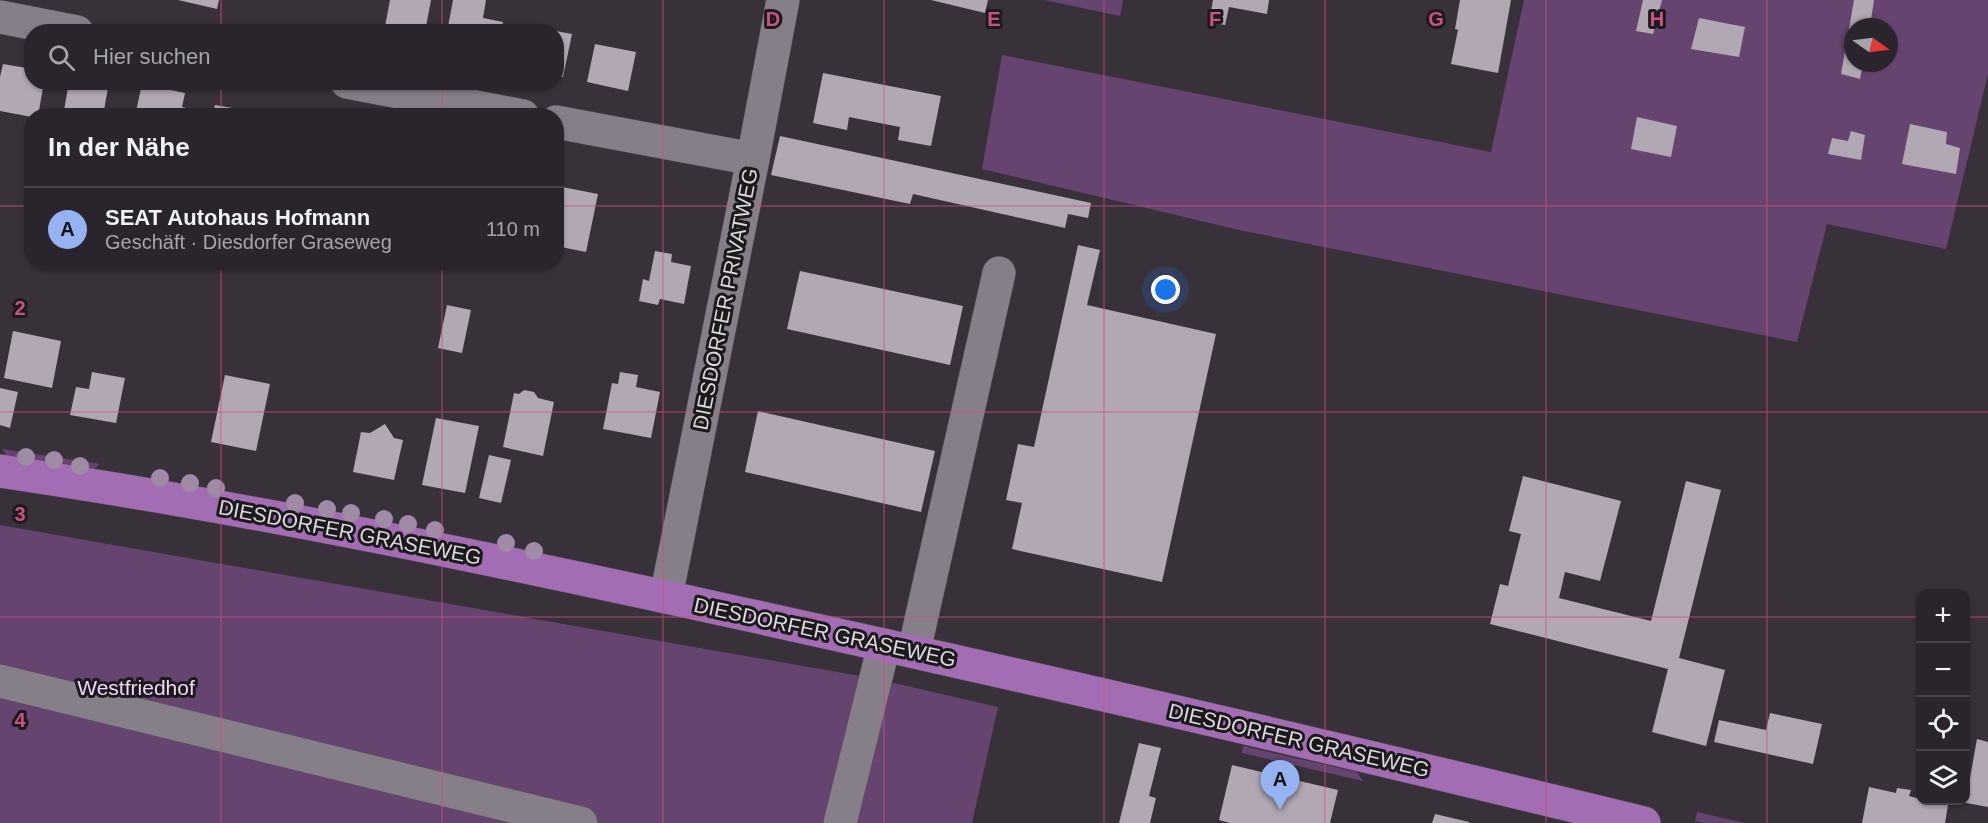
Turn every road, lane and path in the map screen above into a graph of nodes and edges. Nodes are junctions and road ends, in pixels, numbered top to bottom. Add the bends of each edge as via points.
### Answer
1 (783, 0) edge
2 (0, 17) edge
3 (36, 24) edge
4 (388, 90) edge
5 (482, 108) edge
6 (564, 124) edge
7 (753, 159) junction
8 (999, 273) dead end
9 (0, 471) edge
10 (666, 597) junction
11 (899, 648) junction
12 (0, 681) edge
13 (581, 823) edge
14 (840, 823) edge
15 (1644, 823) edge

1 - 7 street
2 - 3 street
4 - 5 street
6 - 7 street, DIESDORFER PRIVATWEG
7 - 10 street, DIESDORFER PRIVATWEG
8 - 11 street
9 - 10 main road, DIESDORFER GRASEWEG via 233,508
10 - 11 main road, DIESDORFER GRASEWEG
11 - 14 street
11 - 15 main road, DIESDORFER GRASEWEG
12 - 13 street

